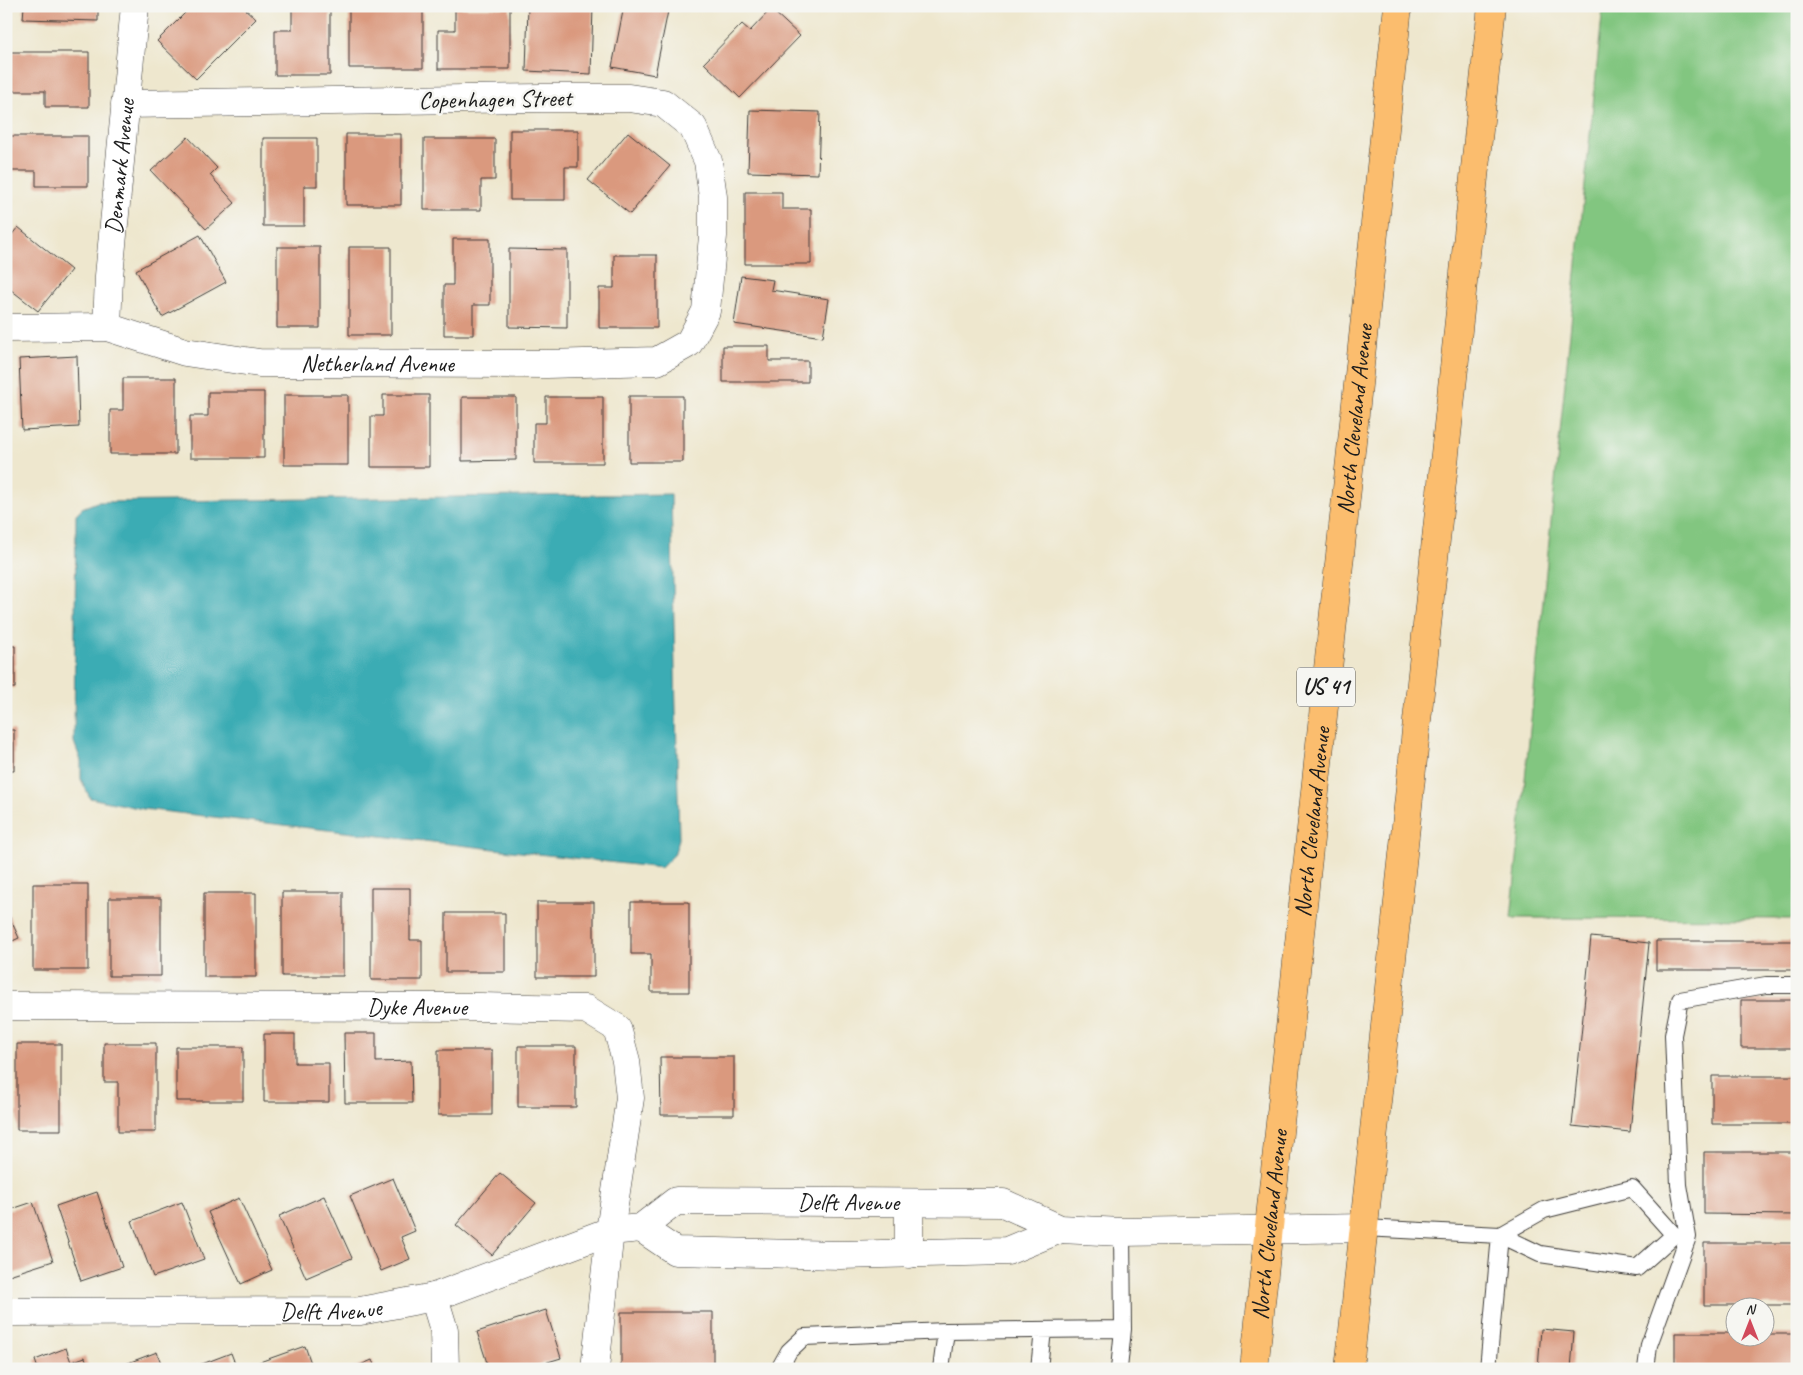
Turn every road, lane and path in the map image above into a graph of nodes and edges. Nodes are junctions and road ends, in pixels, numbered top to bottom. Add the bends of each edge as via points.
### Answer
1 (135, 6) edge
2 (1398, 6) edge
3 (1492, 6) edge
4 (125, 104) junction
5 (709, 287) joint
6 (107, 327) junction
7 (6, 328) edge
8 (1797, 985) edge
9 (6, 1006) edge
10 (909, 1204) junction
11 (641, 1228) junction
12 (1364, 1228) junction
13 (1060, 1229) junction
14 (1269, 1229) junction
15 (610, 1231) junction
16 (1122, 1232) junction
17 (1500, 1236) junction
18 (1681, 1236) junction
19 (909, 1254) junction
20 (434, 1296) junction
21 (6, 1312) edge
22 (1123, 1329) junction
23 (1044, 1330) junction
24 (946, 1331) junction
25 (445, 1369) edge
26 (595, 1369) edge
27 (779, 1369) edge
28 (941, 1369) edge
29 (1039, 1369) edge
30 (1119, 1369) edge
31 (1254, 1369) edge
32 (1349, 1369) edge
33 (1488, 1369) edge
34 (1646, 1369) edge

1 - 4 street, Denmark Avenue
2 - 14 main road, North Cleveland Avenue / US 41
3 - 12 main road
4 - 5 street, Copenhagen Street via 542,98 629,98 663,103 693,127 708,161 713,197
4 - 6 street, Denmark Avenue
5 - 6 street, Netherland Avenue via 706,311 689,343 658,361 259,363 185,352
6 - 7 street, Netherland Avenue
8 - 18 lane via 1766,984 1680,1000 1672,1035
9 - 15 street, Dyke Avenue via 586,1010 616,1028 626,1062 630,1098
10 - 11 street, Delft Avenue via 676,1201
10 - 13 street, Delft Avenue via 1004,1203
10 - 19 street
11 - 15 street, Delft Avenue
11 - 19 street, Delft Avenue via 675,1251
12 - 14 street, Delft Avenue
12 - 17 lane
12 - 32 main road
13 - 16 street, Delft Avenue
13 - 19 street, Delft Avenue via 1007,1251
14 - 16 street, Delft Avenue
14 - 31 main road, North Cleveland Avenue / US 41
15 - 20 street, Delft Avenue
15 - 26 street, Dyke Avenue
16 - 22 lane
17 - 18 lane via 1540,1254 1637,1268
17 - 18 lane via 1544,1210 1632,1188
17 - 33 lane
18 - 34 lane via 1649,1345
20 - 21 street, Delft Avenue via 360,1311
20 - 25 street via 444,1330
22 - 23 lane
22 - 30 lane
23 - 24 lane
23 - 29 lane
24 - 27 lane via 804,1337 789,1351
24 - 28 lane

